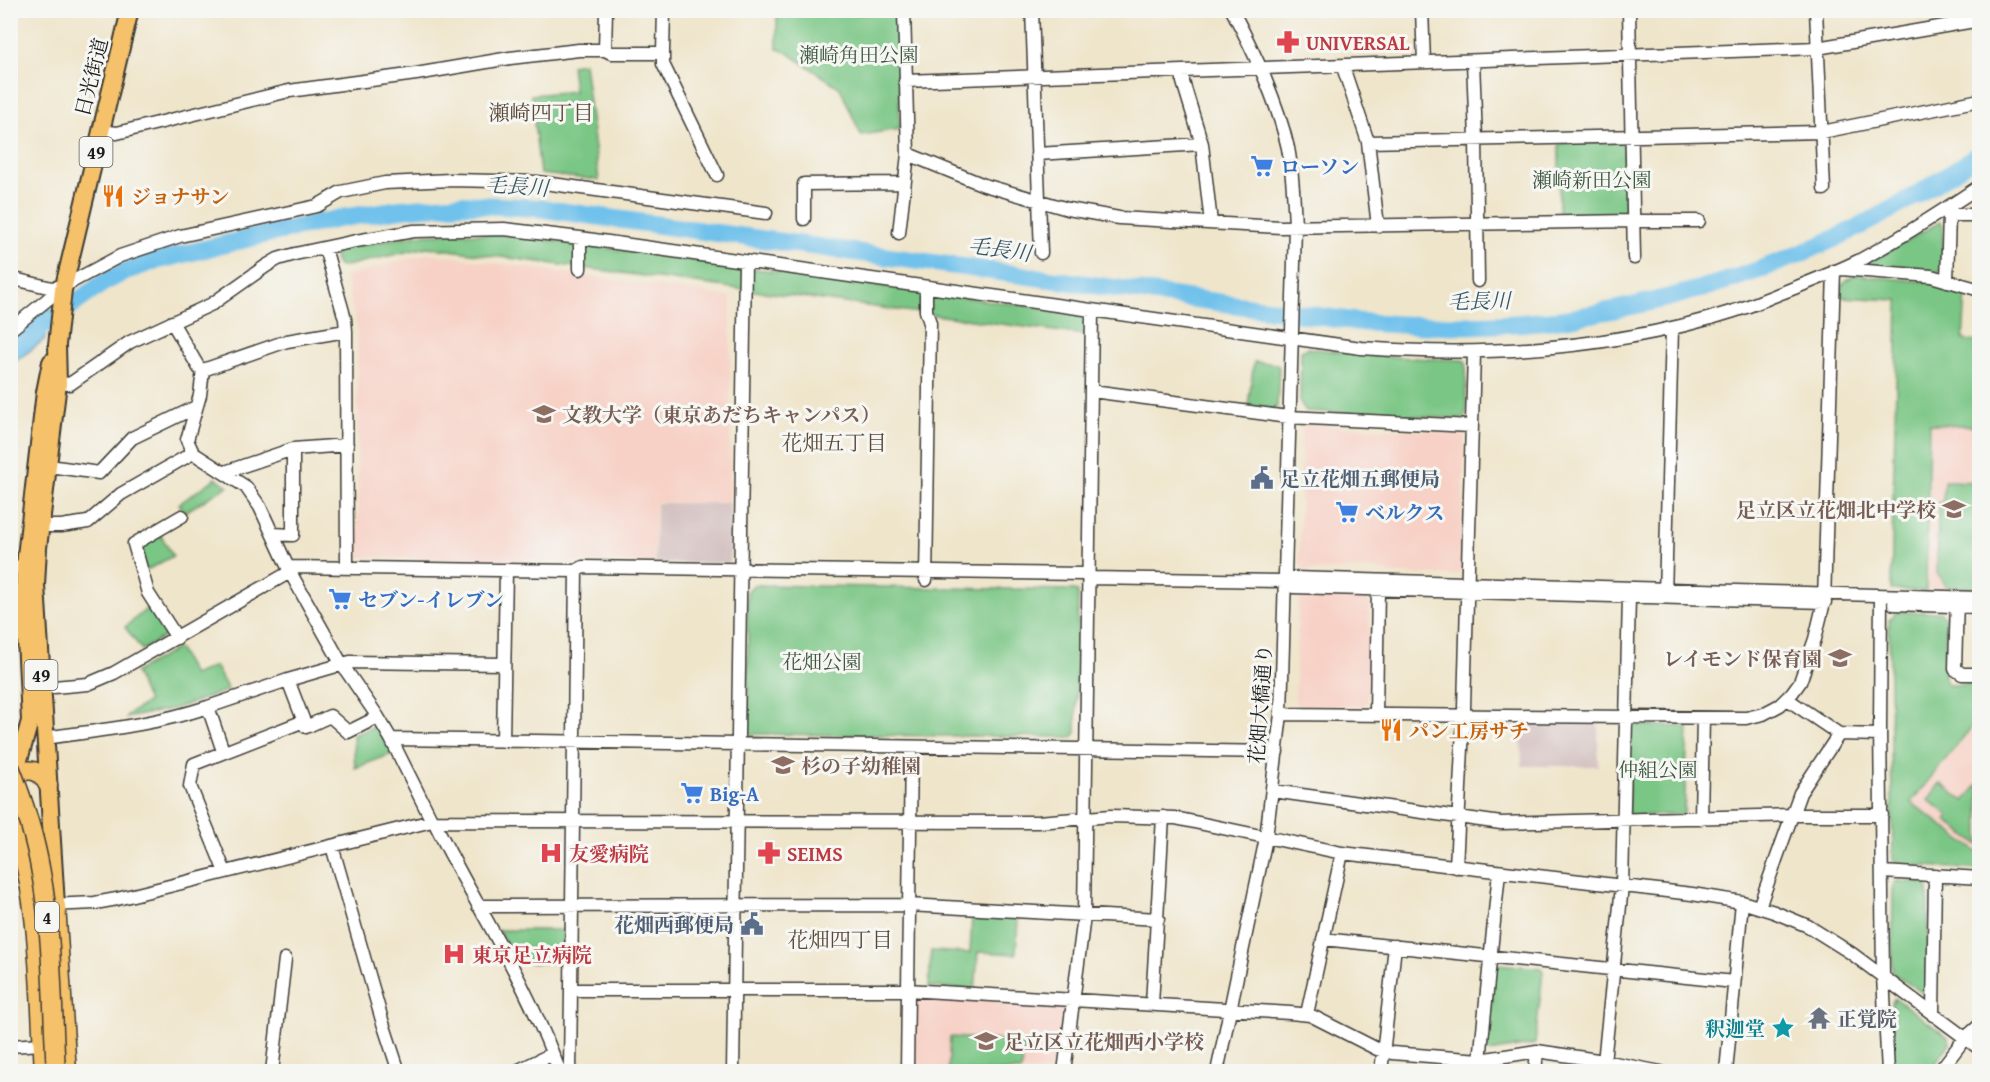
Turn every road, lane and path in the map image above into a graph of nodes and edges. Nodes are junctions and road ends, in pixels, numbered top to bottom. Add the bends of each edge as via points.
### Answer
1 (130, 10) edge
2 (606, 10) edge
3 (664, 10) edge
4 (904, 10) edge
5 (1032, 10) edge
6 (1232, 10) edge
7 (1422, 10) edge
8 (1629, 10) edge
9 (1816, 10) edge
10 (1980, 20) edge
11 (1817, 48) junction
12 (605, 50) junction
13 (663, 53) junction
14 (1630, 55) junction
15 (1473, 61) junction
16 (1424, 62) junction
17 (1343, 67) junction
18 (1260, 69) junction
19 (1183, 72) junction
20 (1035, 77) junction
21 (905, 81) junction
22 (1980, 100) edge
23 (101, 131) junction
24 (1822, 132) junction
25 (1631, 136) junction
26 (1476, 139) junction
27 (1368, 142) junction
28 (1203, 144) junction
29 (908, 154) junction
30 (1037, 154) junction
31 (717, 175) dead end
32 (903, 183) junction
33 (1980, 186) edge
34 (1824, 189) dead end
35 (1040, 199) junction
36 (1948, 212) junction
37 (766, 213) dead end
38 (1980, 215) edge
39 (804, 219) dead end
40 (1633, 221) junction
41 (1699, 221) dead end
42 (1211, 223) junction
43 (1477, 224) junction
44 (1294, 226) junction
45 (1378, 226) junction
46 (899, 232) dead end
47 (580, 238) junction
48 (325, 248) junction
49 (1041, 253) dead end
50 (1634, 258) dead end
51 (745, 264) junction
52 (580, 269) dead end
53 (1836, 272) junction
54 (10, 278) edge
55 (1478, 281) dead end
56 (1947, 281) junction
57 (926, 288) junction
58 (64, 290) junction
59 (1980, 290) edge
60 (1092, 311) junction
61 (172, 322) junction
62 (1672, 328) junction
63 (10, 330) edge
64 (346, 332) junction
65 (1291, 337) junction
66 (58, 342) junction
67 (1474, 353) junction
68 (203, 370) junction
69 (58, 383) junction
70 (1092, 391) junction
71 (196, 407) junction
72 (1288, 417) junction
73 (1471, 426) junction
74 (347, 445) junction
75 (293, 449) junction
76 (193, 453) junction
77 (49, 466) junction
78 (225, 472) junction
79 (182, 516) dead end
80 (41, 526) junction
81 (273, 534) junction
82 (24, 566) edge
83 (347, 568) junction
84 (289, 570) junction
85 (506, 570) junction
86 (576, 571) junction
87 (740, 573) junction
88 (926, 576) junction
89 (1089, 578) junction
90 (1285, 581) junction
91 (1468, 588) junction
92 (1378, 589) junction
93 (1665, 593) junction
94 (1629, 597) junction
95 (1824, 598) junction
96 (1980, 598) edge
97 (1880, 600) junction
98 (1957, 602) junction
99 (1980, 607) edge
100 (177, 638) junction
101 (341, 663) junction
102 (504, 664) junction
103 (1980, 674) edge
104 (288, 680) junction
105 (42, 688) junction
106 (1787, 699) junction
107 (208, 707) junction
108 (1281, 714) junction
109 (1376, 715) junction
110 (1464, 716) junction
111 (378, 717) junction
112 (1626, 718) junction
113 (1703, 718) junction
114 (304, 721) junction
115 (1839, 734) junction
116 (1880, 735) junction
117 (45, 738) junction
118 (391, 739) junction
119 (503, 741) junction
120 (574, 741) junction
121 (738, 744) junction
122 (911, 747) junction
123 (1087, 748) junction
124 (223, 752) junction
125 (1277, 752) junction
126 (13, 771) edge
127 (48, 785) junction
128 (1273, 791) junction
129 (1793, 815) junction
130 (1882, 815) junction
131 (13, 816) edge
132 (1163, 817) junction
133 (1086, 818) junction
134 (1458, 818) junction
135 (1701, 818) junction
136 (1624, 819) junction
137 (573, 820) junction
138 (433, 821) junction
139 (737, 821) junction
140 (909, 822) junction
141 (1266, 838) junction
142 (332, 846) junction
143 (1342, 853) junction
144 (1456, 867) junction
145 (225, 872) junction
146 (1499, 872) junction
147 (1883, 872) junction
148 (1935, 875) junction
149 (1980, 878) edge
150 (1622, 886) junction
151 (1742, 902) junction
152 (56, 905) junction
153 (572, 905) junction
154 (735, 905) junction
155 (909, 905) junction
156 (32, 906) junction
157 (478, 906) junction
158 (1759, 907) junction
159 (1084, 916) junction
160 (1158, 919) junction
161 (1323, 939) junction
162 (1395, 946) junction
163 (1489, 956) junction
164 (285, 959) dead end
165 (1614, 969) junction
166 (1883, 976) junction
167 (1734, 982) junction
168 (572, 990) junction
169 (734, 990) junction
170 (907, 990) junction
171 (1073, 1000) junction
172 (1152, 1004) junction
173 (1229, 1009) junction
174 (1307, 1014) junction
175 (1933, 1015) junction
176 (1980, 1025) edge
177 (1965, 1038) junction
178 (42, 1044) junction
179 (10, 1046) edge
180 (1980, 1049) edge
181 (1537, 1051) junction
182 (1383, 1052) junction
183 (552, 1054) junction
184 (1480, 1060) junction
185 (1603, 1066) edge
186 (44, 1071) edge
187 (56, 1071) edge
188 (67, 1071) edge
189 (272, 1071) edge
190 (399, 1071) edge
191 (515, 1071) edge
192 (560, 1071) edge
193 (570, 1071) edge
194 (734, 1071) edge
195 (907, 1071) edge
196 (1064, 1071) edge
197 (1217, 1071) edge
198 (1381, 1071) edge
199 (1535, 1071) edge
200 (1661, 1071) edge
201 (1726, 1071) edge
202 (1888, 1071) edge
203 (1939, 1071) edge

1 - 23 main road, 日光街道 / 49
2 - 12 street
3 - 13 street
4 - 21 street
5 - 20 street
6 - 18 street, 花畑大橋通り
7 - 16 street
8 - 14 street
9 - 11 street
10 - 11 street
11 - 14 street
11 - 24 street
12 - 13 street
12 - 23 street via 510,58 289,91 117,133
13 - 31 street via 663,64
14 - 15 street
14 - 25 street
15 - 16 street
15 - 26 street
16 - 17 street
17 - 18 street
17 - 27 street
18 - 19 street
18 - 44 street, 花畑大橋通り via 1288,148
19 - 20 street
19 - 28 street
20 - 21 street
20 - 30 street
21 - 29 street
22 - 24 street
23 - 58 main road, 日光街道 / 49
24 - 25 street
24 - 34 street
25 - 26 street
25 - 40 street
26 - 27 street
26 - 43 street
27 - 45 street
28 - 30 street
28 - 42 street
29 - 32 street
29 - 35 street via 984,185
30 - 35 street
32 - 39 street via 804,184
32 - 46 street
33 - 36 street
35 - 42 street via 1068,209 1119,218
35 - 49 street
36 - 38 street
36 - 53 street
36 - 56 street
37 - 58 street via 537,182 386,183 341,192 317,206 163,241 120,255
40 - 41 street
40 - 43 street
40 - 50 street
42 - 44 street
43 - 45 street
43 - 55 street
44 - 45 street
44 - 65 street, 花畑大橋通り
47 - 48 street via 504,229 449,229 414,231
47 - 51 street
47 - 52 street
48 - 61 street via 278,259 212,304
48 - 64 street
51 - 57 street
51 - 87 street
53 - 56 street via 1931,276
53 - 62 street via 1734,311
53 - 95 street
54 - 58 street
56 - 59 street
57 - 60 street
57 - 88 street via 930,323
58 - 63 street
58 - 66 main road, 49
60 - 65 street
60 - 70 street
61 - 68 street
61 - 69 street via 130,342 70,384
62 - 67 street via 1562,348
62 - 93 street
64 - 68 street via 287,341
64 - 74 street
65 - 67 street via 1361,348
65 - 72 street, 花畑大橋通り
66 - 69 main road, 49
66 - 82 main road, 49 via 45,392
67 - 73 street
68 - 71 street
69 - 77 main road, 49
70 - 72 street
70 - 89 street
71 - 76 street via 187,440
71 - 77 street via 132,438 99,472
72 - 73 street
72 - 90 street, 花畑大橋通り
73 - 91 street
74 - 75 street
74 - 83 street
75 - 78 street
75 - 81 street via 293,535
76 - 78 street
76 - 80 street via 121,494 88,522
77 - 80 main road, 49
78 - 81 street via 246,487
79 - 100 street via 134,544 148,593
80 - 82 main road, 49
81 - 84 street
82 - 105 main road, 49 via 36,585
82 - 126 main road, 49 via 30,721
83 - 84 street
83 - 85 street
84 - 100 street
84 - 101 street
85 - 86 street
85 - 102 street
86 - 87 street via 583,575
86 - 120 street
87 - 88 street
87 - 121 street
88 - 89 street via 1084,574
89 - 90 street
89 - 123 street
90 - 91 street via 1293,578
90 - 92 street via 1293,586
90 - 108 street, 花畑大橋通り
91 - 92 street
91 - 93 street
91 - 94 street
91 - 110 street
92 - 109 street
93 - 94 street
93 - 95 street
94 - 112 street
95 - 97 street
95 - 106 street via 1800,682
96 - 98 street
97 - 98 street
97 - 116 street
98 - 99 street
98 - 103 street via 1955,669 1962,674
100 - 105 street via 88,684
101 - 102 street
101 - 104 street
101 - 111 street
102 - 119 street
104 - 107 street
104 - 114 street
105 - 117 main road, 49
106 - 113 street via 1755,717
106 - 115 street
107 - 117 street via 174,718
107 - 124 street
108 - 109 street
108 - 125 street, 花畑大橋通り
109 - 110 street
110 - 112 street
110 - 134 street
111 - 114 street via 348,732 330,716 306,728
111 - 118 street
112 - 113 street
112 - 136 street
113 - 135 street
114 - 124 street
115 - 116 street
115 - 129 street via 1800,793
116 - 130 street
117 - 127 main road, 49
118 - 119 street
118 - 138 street
119 - 120 street
120 - 121 street
120 - 137 street
121 - 122 street
121 - 139 street
122 - 123 street
122 - 140 street
123 - 125 street
123 - 133 street
124 - 145 street via 194,764 190,786
125 - 128 street, 花畑大橋通り
126 - 127 highway via 34,770
126 - 131 highway, 4
126 - 187 highway, 4, bridge via 42,876
127 - 152 main road, 49
128 - 134 street
128 - 141 street, 花畑大橋通り
129 - 130 street
129 - 135 street
129 - 158 street
130 - 147 street
131 - 156 highway, 4
132 - 133 street
132 - 141 street
132 - 160 street
133 - 140 street
133 - 159 street
134 - 136 street via 1519,824
134 - 144 street
135 - 136 street
136 - 150 street
137 - 138 street
137 - 139 street
137 - 153 street
138 - 142 street
138 - 157 street
139 - 140 street
139 - 154 street
140 - 155 street
141 - 143 street
141 - 173 street, 花畑大橋通り
142 - 145 street
142 - 190 street
143 - 144 street
143 - 161 street
144 - 146 street
145 - 152 street via 117,899
146 - 150 street
146 - 163 street
147 - 148 street
147 - 166 street
148 - 149 street
148 - 175 street
150 - 151 street
150 - 165 street
151 - 158 street
151 - 167 street
152 - 156 street
152 - 188 highway, 4
153 - 154 street
153 - 157 street
153 - 168 street
154 - 155 street
154 - 169 street
155 - 159 street
155 - 170 street
156 - 178 highway, 4
157 - 183 street via 524,990
158 - 166 street via 1808,926
159 - 160 street
159 - 171 street
160 - 172 street
161 - 162 street
161 - 174 street
162 - 163 street
162 - 182 street
163 - 165 street
163 - 184 street
164 - 189 street
165 - 167 street
165 - 185 street
166 - 175 street
166 - 202 street
167 - 201 street
168 - 169 street
168 - 193 street
169 - 170 street
169 - 194 street
170 - 171 street
170 - 195 street
171 - 172 street
171 - 196 street
172 - 173 street
173 - 174 street
173 - 197 street, 花畑大橋通り
174 - 182 street
175 - 177 street
176 - 177 street
177 - 180 street
177 - 203 street
178 - 179 street
178 - 186 highway, 4
181 - 184 street
181 - 185 street
181 - 199 street
182 - 184 street
182 - 198 street
183 - 191 street
183 - 192 street
185 - 200 street

